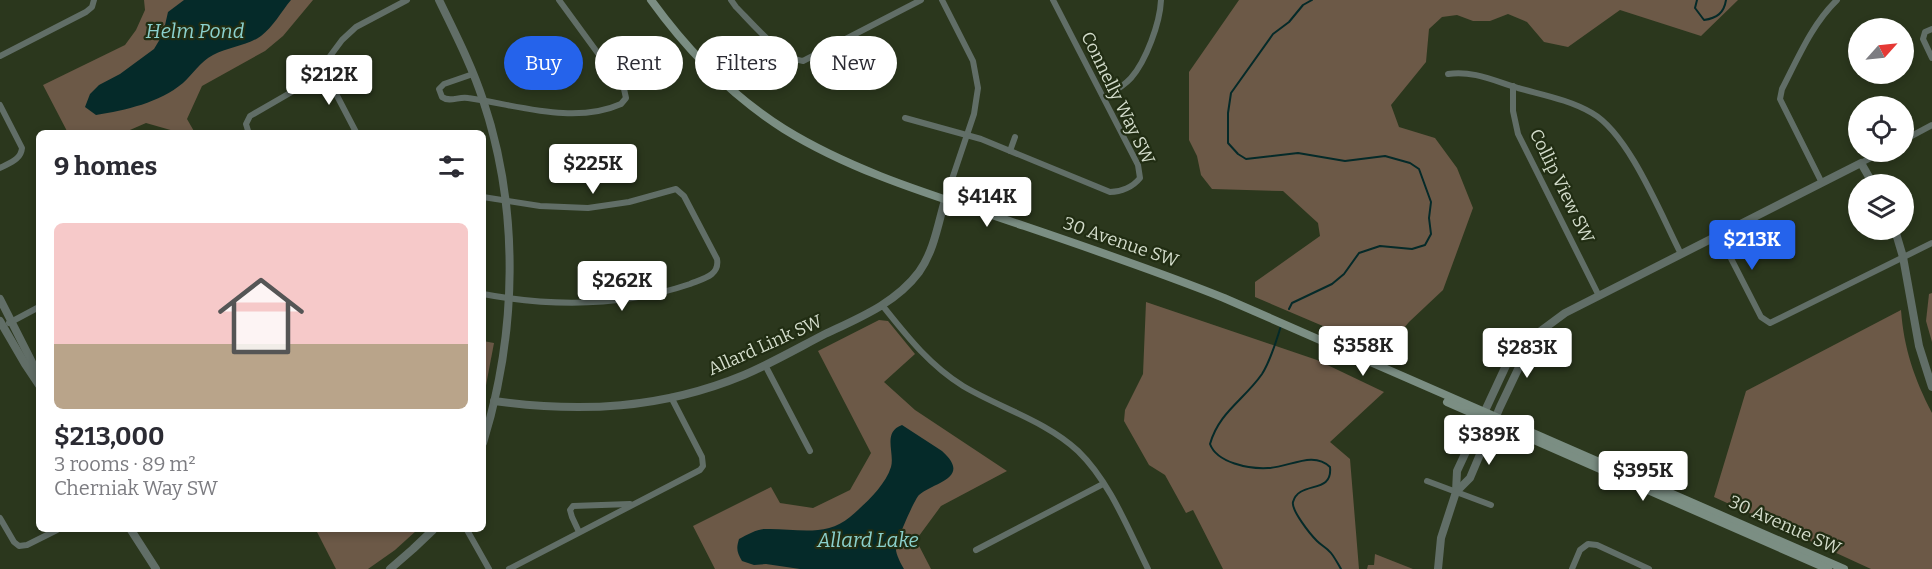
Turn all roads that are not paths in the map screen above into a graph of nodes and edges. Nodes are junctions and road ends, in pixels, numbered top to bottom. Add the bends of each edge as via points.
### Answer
1 (94, 0) edge
2 (407, 0) edge
3 (439, 0) edge
4 (559, 0) edge
5 (651, 0) edge
6 (731, 0) edge
7 (921, 0) edge
8 (942, 0) edge
9 (1053, 0) edge
10 (1161, 0) edge
11 (1837, 0) edge
12 (1932, 28) edge
13 (0, 56) edge
14 (1932, 58) edge
15 (322, 67) junction
16 (473, 74) junction
17 (1448, 74) dead end
18 (1514, 86) junction
19 (1104, 97) junction
20 (483, 101) junction
21 (0, 105) edge
22 (904, 118) dead end
23 (1932, 125) edge
24 (248, 130) edge
25 (355, 130) edge
26 (1914, 135) edge
27 (966, 136) junction
28 (1015, 137) dead end
29 (1010, 151) junction
30 (1861, 163) joint
31 (0, 168) edge
32 (1867, 174) edge
33 (1822, 183) junction
34 (486, 198) edge
35 (945, 200) junction
36 (506, 201) junction
37 (1719, 235) junction
38 (1898, 240) edge
39 (1932, 243) edge
40 (1681, 254) junction
41 (1903, 257) junction
42 (486, 295) edge
43 (1599, 296) junction
44 (0, 299) edge
45 (509, 299) junction
46 (882, 305) junction
47 (36, 309) edge
48 (12, 321) junction
49 (1, 325) edge
50 (1538, 333) junction
51 (765, 365) junction
52 (36, 370) edge
53 (36, 380) edge
54 (1932, 387) edge
55 (671, 397) junction
56 (494, 401) junction
57 (1483, 414) junction
58 (1495, 419) junction
59 (486, 432) edge
60 (810, 451) dead end
61 (1427, 481) dead end
62 (1103, 484) junction
63 (1456, 492) junction
64 (633, 504) junction
65 (1491, 505) dead end
66 (0, 518) edge
67 (53, 532) edge
68 (132, 532) edge
69 (431, 532) edge
70 (468, 532) edge
71 (579, 532) junction
72 (976, 550) dead end
73 (156, 569) edge
74 (390, 569) edge
75 (489, 569) edge
76 (509, 569) edge
77 (1148, 569) edge
78 (1438, 569) edge
79 (1572, 569) edge
80 (1649, 569) edge
81 (1828, 569) edge
82 (1844, 569) edge

1 - 13 street via 86,12
2 - 15 street via 356,27
3 - 16 street
4 - 20 street via 624,89 624,102 604,110 567,113
5 - 35 main road, 30 Avenue SW via 702,61 784,128 868,172
6 - 7 street via 780,49 802,61
8 - 27 street via 970,54 977,78 977,102
9 - 19 street, Connelly Way SW
10 - 19 street via 1158,20 1138,68 1125,84
11 - 33 street via 1810,36 1780,99
12 - 14 street via 1923,39
15 - 24 street via 294,92 250,116
15 - 25 street
16 - 20 street
16 - 20 street via 444,84 440,93 447,100
17 - 18 street via 1470,73
18 - 40 street via 1585,109 1614,131 1630,154
18 - 43 street, Collip View SW via 1513,111 1518,134
19 - 29 street, Connelly Way SW via 1140,170 1135,184 1110,192
20 - 36 street
21 - 31 street via 22,148 18,159
22 - 27 street, Connelly Way SW
23 - 26 street
27 - 29 street, Connelly Way SW
27 - 35 street
28 - 29 street
30 - 32 street
30 - 33 street
33 - 37 street
34 - 36 street
35 - 46 street, Allard Link SW via 924,264 911,282
35 - 57 main road, 30 Avenue SW via 1155,271
36 - 45 street
36 - 45 street via 551,208 588,208 676,189 684,196 718,263 716,272 707,278 631,299 564,303
37 - 40 street
37 - 41 street via 1761,317 1770,323
38 - 41 street
39 - 41 street
40 - 43 street
41 - 54 street via 1919,346
42 - 45 street
43 - 50 street
44 - 48 street
45 - 56 street
46 - 51 street, Allard Link SW
46 - 62 street via 943,372 1061,438 1087,461
47 - 48 street
48 - 49 street
48 - 52 street
49 - 53 street
50 - 57 street via 1522,342 1510,357
50 - 58 street
51 - 55 street, Allard Link SW via 722,383
51 - 60 street
55 - 56 street, Allard Link SW via 582,408 544,408
55 - 64 street via 703,466
56 - 59 street
57 - 58 main road, 30 Avenue SW
57 - 63 street via 1457,471
58 - 63 street via 1470,478
58 - 81 main road, 30 Avenue SW
58 - 82 main road, 30 Avenue SW
61 - 63 street
62 - 72 street
62 - 77 street
63 - 65 street
63 - 78 street via 1441,538
64 - 71 street
64 - 71 street via 573,506 570,512
66 - 67 street via 20,546
68 - 73 street
69 - 74 street
70 - 75 street
71 - 76 street
79 - 80 street via 1582,547 1592,544

